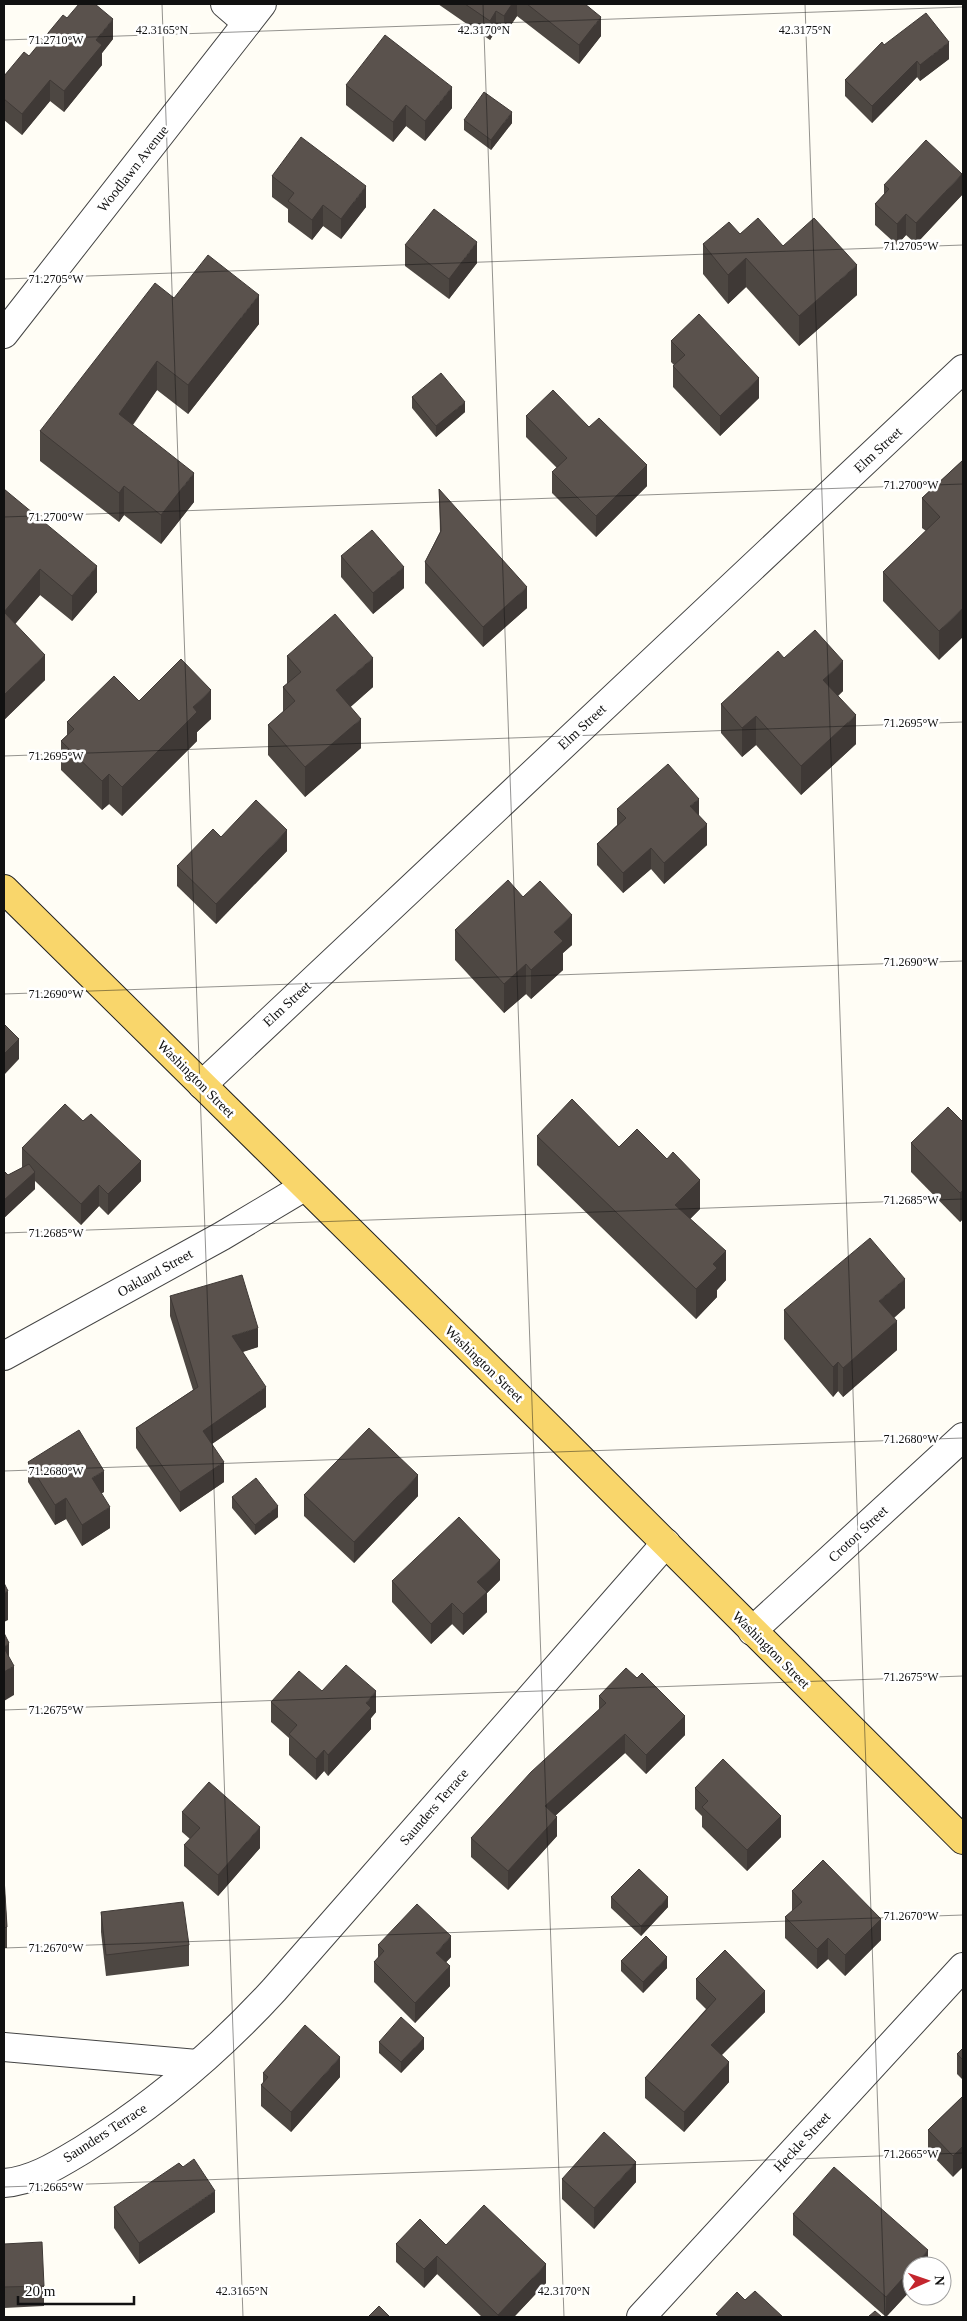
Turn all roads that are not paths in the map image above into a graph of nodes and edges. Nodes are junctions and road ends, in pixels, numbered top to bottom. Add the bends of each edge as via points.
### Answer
1 (225, 4) edge
2 (254, 13) edge
3 (4, 334) edge
4 (963, 369) edge
5 (4, 889) edge
6 (202, 1085) junction
7 (304, 1187) junction
8 (4, 1356) edge
9 (963, 1437) edge
10 (666, 1544) junction
11 (752, 1631) junction
12 (963, 1840) edge
13 (963, 1967) edge
14 (4, 2046) edge
15 (197, 2064) junction
16 (4, 2183) edge
17 (641, 2317) edge

1 - 2 street
2 - 3 street, Woodlawn Avenue
4 - 6 street, Elm Street
5 - 6 main road, Washington Street
6 - 7 main road, Washington Street
7 - 8 street, Oakland Street
7 - 10 main road, Washington Street
9 - 11 street, Croton Street
10 - 11 main road, Washington Street
10 - 15 street, Saunders Terrace via 274,1990
11 - 12 main road, Washington Street
13 - 17 street, Heckle Street
14 - 15 street
15 - 16 street, Saunders Terrace via 136,2114 70,2157 28,2178

